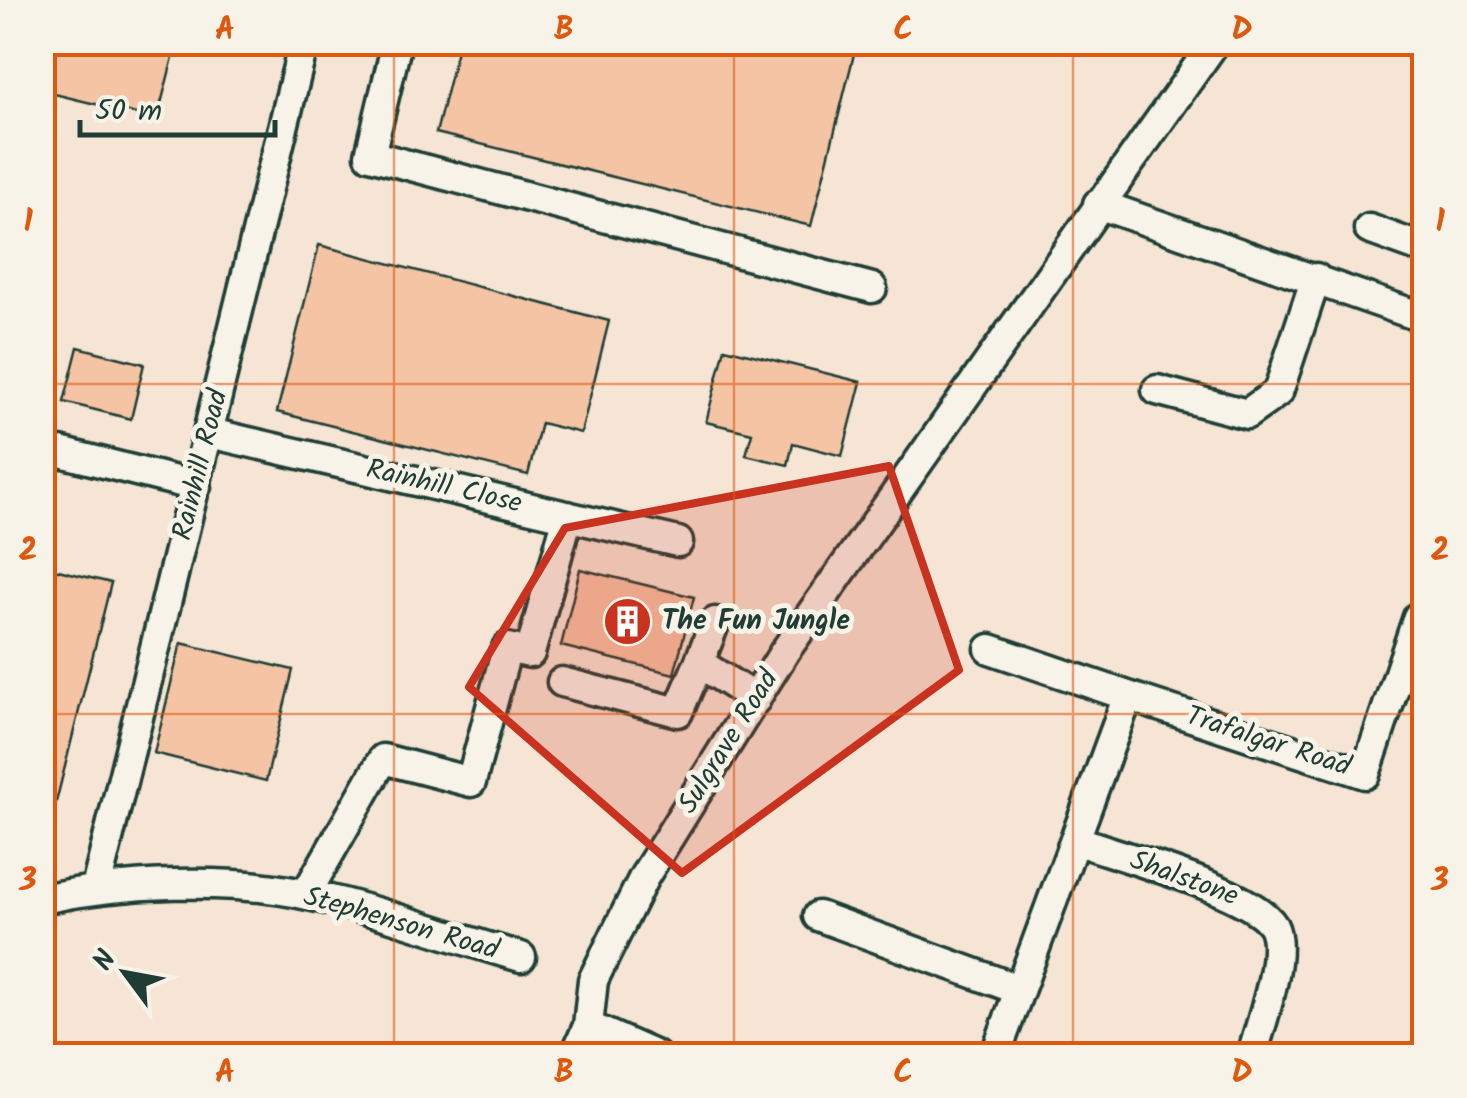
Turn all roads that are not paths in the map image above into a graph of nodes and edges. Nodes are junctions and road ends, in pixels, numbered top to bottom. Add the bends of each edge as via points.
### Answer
1 (304, 42) edge
2 (397, 42) edge
3 (1214, 42) edge
4 (1098, 204) junction
5 (1369, 229) dead end
6 (1424, 249) edge
7 (1316, 278) junction
8 (872, 288) dead end
9 (1424, 318) edge
10 (1157, 390) dead end
11 (210, 433) junction
12 (60, 452) dead end
13 (196, 486) junction
14 (568, 516) junction
15 (678, 542) dead end
16 (1418, 617) dead end
17 (715, 622) dead end
18 (990, 649) dead end
19 (699, 663) junction
20 (562, 682) dead end
21 (1128, 696) junction
22 (756, 698) junction
23 (1075, 840) junction
24 (96, 888) junction
25 (306, 894) junction
26 (42, 900) edge
27 (818, 916) dead end
28 (520, 957) dead end
29 (1016, 989) junction
30 (588, 1026) junction
31 (575, 1056) edge
32 (656, 1056) edge
33 (996, 1056) edge
34 (1252, 1056) edge

1 - 11 street, Rainhill Road
2 - 8 street via 370,154
3 - 4 street, Sulgrave Road
4 - 7 street
4 - 22 street, Sulgrave Road
5 - 6 street
7 - 9 street
7 - 10 street via 1278,392 1247,414
11 - 13 street, Rainhill Road
11 - 14 street, Rainhill Close
12 - 13 street
13 - 24 street, Rainhill Road
14 - 15 street, Rainhill Close
14 - 25 street via 530,653 506,648 471,782 384,760
16 - 21 street, Trafalgar Road via 1365,774
17 - 19 street
18 - 21 street, Trafalgar Road
19 - 20 street via 678,712
19 - 22 street
21 - 23 street
22 - 30 street, Sulgrave Road via 644,877 593,980
23 - 29 street
23 - 34 street, Shalstone via 1250,902 1274,928 1276,962
24 - 25 street, Stephenson Road via 209,886
24 - 26 street, Stephenson Road
25 - 28 street, Stephenson Road
27 - 29 street
29 - 33 street
30 - 31 street, Sulgrave Road
30 - 32 street

